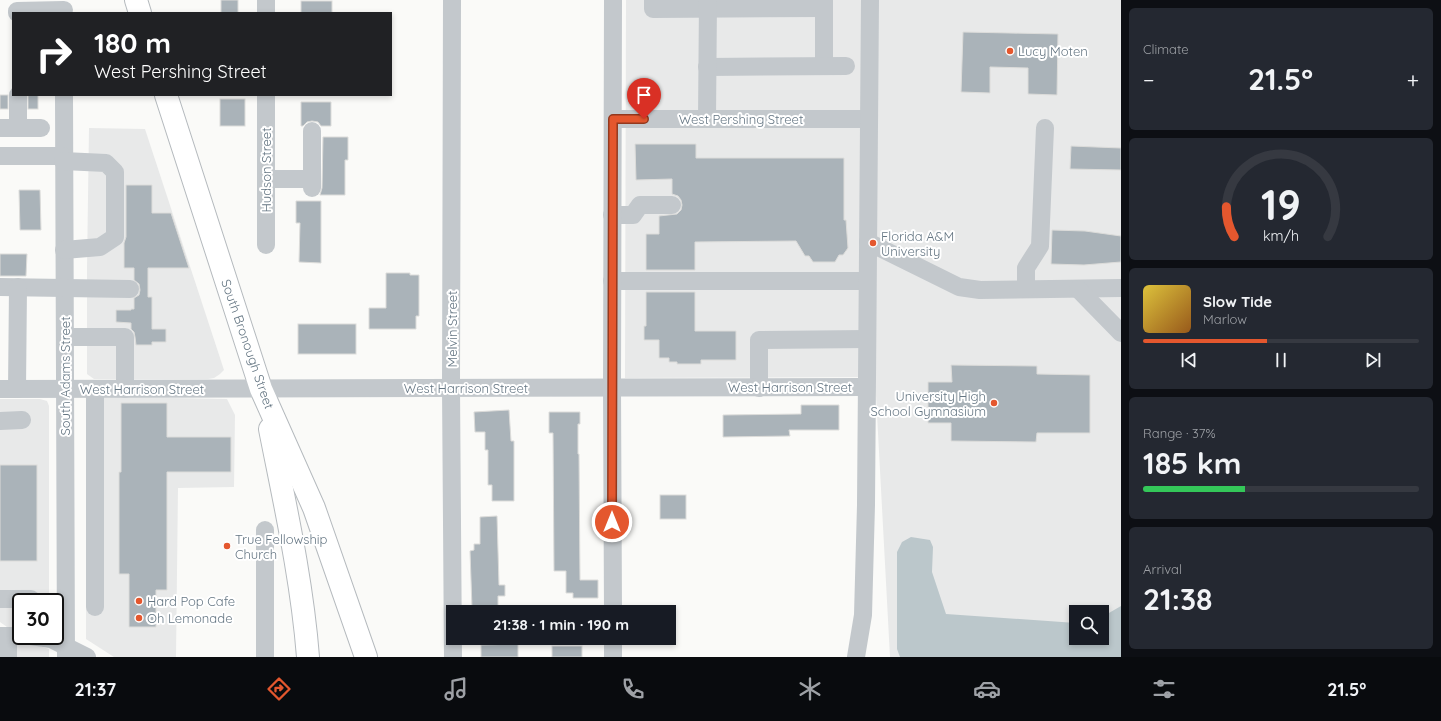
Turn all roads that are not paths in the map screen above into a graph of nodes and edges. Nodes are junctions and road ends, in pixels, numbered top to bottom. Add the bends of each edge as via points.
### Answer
1 (136, 0) edge
2 (266, 0) edge
3 (452, 0) edge
4 (613, 0) edge
5 (653, 0) edge
6 (870, 0) edge
7 (708, 4) edge
8 (824, 4) edge
9 (64, 8) edge
10 (17, 12) edge
11 (140, 12) edge
12 (266, 12) edge
13 (824, 66) junction
14 (846, 66) dead end
15 (707, 67) junction
16 (18, 96) edge
17 (64, 96) edge
18 (166, 96) edge
19 (266, 96) edge
20 (613, 119) junction
21 (707, 119) junction
22 (869, 119) junction
23 (0, 128) edge
24 (18, 128) junction
25 (41, 128) dead end
26 (1045, 128) dead end
27 (312, 131) dead end
28 (0, 156) edge
29 (63, 158) junction
30 (266, 178) junction
31 (672, 205) dead end
32 (612, 215) junction
33 (868, 242) junction
34 (266, 245) dead end
35 (64, 250) junction
36 (612, 281) junction
37 (867, 281) junction
38 (0, 287) edge
39 (18, 287) junction
40 (64, 288) junction
41 (130, 288) dead end
42 (1078, 288) junction
43 (1121, 288) edge
44 (1026, 289) junction
45 (1121, 333) edge
46 (65, 337) junction
47 (867, 339) junction
48 (866, 387) junction
49 (451, 388) junction
50 (612, 388) junction
51 (759, 388) junction
52 (8, 389) edge
53 (65, 389) junction
54 (95, 389) junction
55 (125, 389) junction
56 (261, 389) junction
57 (22, 420) dead end
58 (0, 421) edge
59 (265, 530) dead end
60 (66, 591) junction
61 (0, 600) edge
62 (12, 600) edge
63 (613, 605) edge
64 (863, 615) junction
65 (4, 636) edge
66 (613, 645) edge
67 (66, 651) edge
68 (366, 656) edge
69 (8, 657) edge
70 (87, 657) edge
71 (265, 657) edge
72 (308, 657) edge
73 (453, 657) edge
74 (613, 657) edge
75 (856, 657) edge
76 (869, 657) edge

1 - 11 main road
2 - 12 street
3 - 49 street, Melvin Street
4 - 20 street
5 - 7 street via 653,9
6 - 22 street
7 - 8 street
7 - 15 street
8 - 13 street
9 - 10 street
13 - 14 street
13 - 15 street
15 - 21 street
16 - 24 street
17 - 29 street, South Adams Street
18 - 56 main road, South Bronough Street
19 - 30 street, Hudson Street
20 - 21 street, West Pershing Street
20 - 32 street
21 - 22 street, West Pershing Street
22 - 33 street
23 - 24 street
24 - 25 street
26 - 44 street via 1040,246 1026,268
27 - 30 street via 312,183
28 - 29 street
29 - 35 street, South Adams Street
29 - 35 street via 106,163 115,172 115,237 100,247
30 - 34 street, Hudson Street
31 - 32 street via 640,205 633,214
32 - 36 street
33 - 37 street
33 - 44 street via 959,287 980,290
35 - 40 street, South Adams Street
36 - 37 street
36 - 50 street
37 - 47 street
38 - 39 street
39 - 40 street
39 - 52 street
40 - 41 street
40 - 46 street, South Adams Street
42 - 43 street
42 - 44 street
42 - 45 street
46 - 53 street, South Adams Street
46 - 55 street via 125,337
47 - 48 street
47 - 51 street via 759,340
48 - 51 street, West Harrison Street
48 - 64 street
49 - 50 street, West Harrison Street
49 - 56 street, West Harrison Street
49 - 73 street, Melvin Street
50 - 51 street, West Harrison Street
50 - 63 street
52 - 53 street, West Harrison Street
53 - 54 street, West Harrison Street
53 - 60 street, South Adams Street
54 - 55 street, West Harrison Street
54 - 60 street via 95,599
55 - 56 street, West Harrison Street
56 - 68 main road, South Bronough Street via 314,508
56 - 72 main road via 294,546
57 - 58 street
59 - 71 street
60 - 67 street, South Adams Street
61 - 62 street
64 - 75 street
64 - 76 street
65 - 67 street via 45,638
65 - 69 street
66 - 74 street
67 - 70 street

